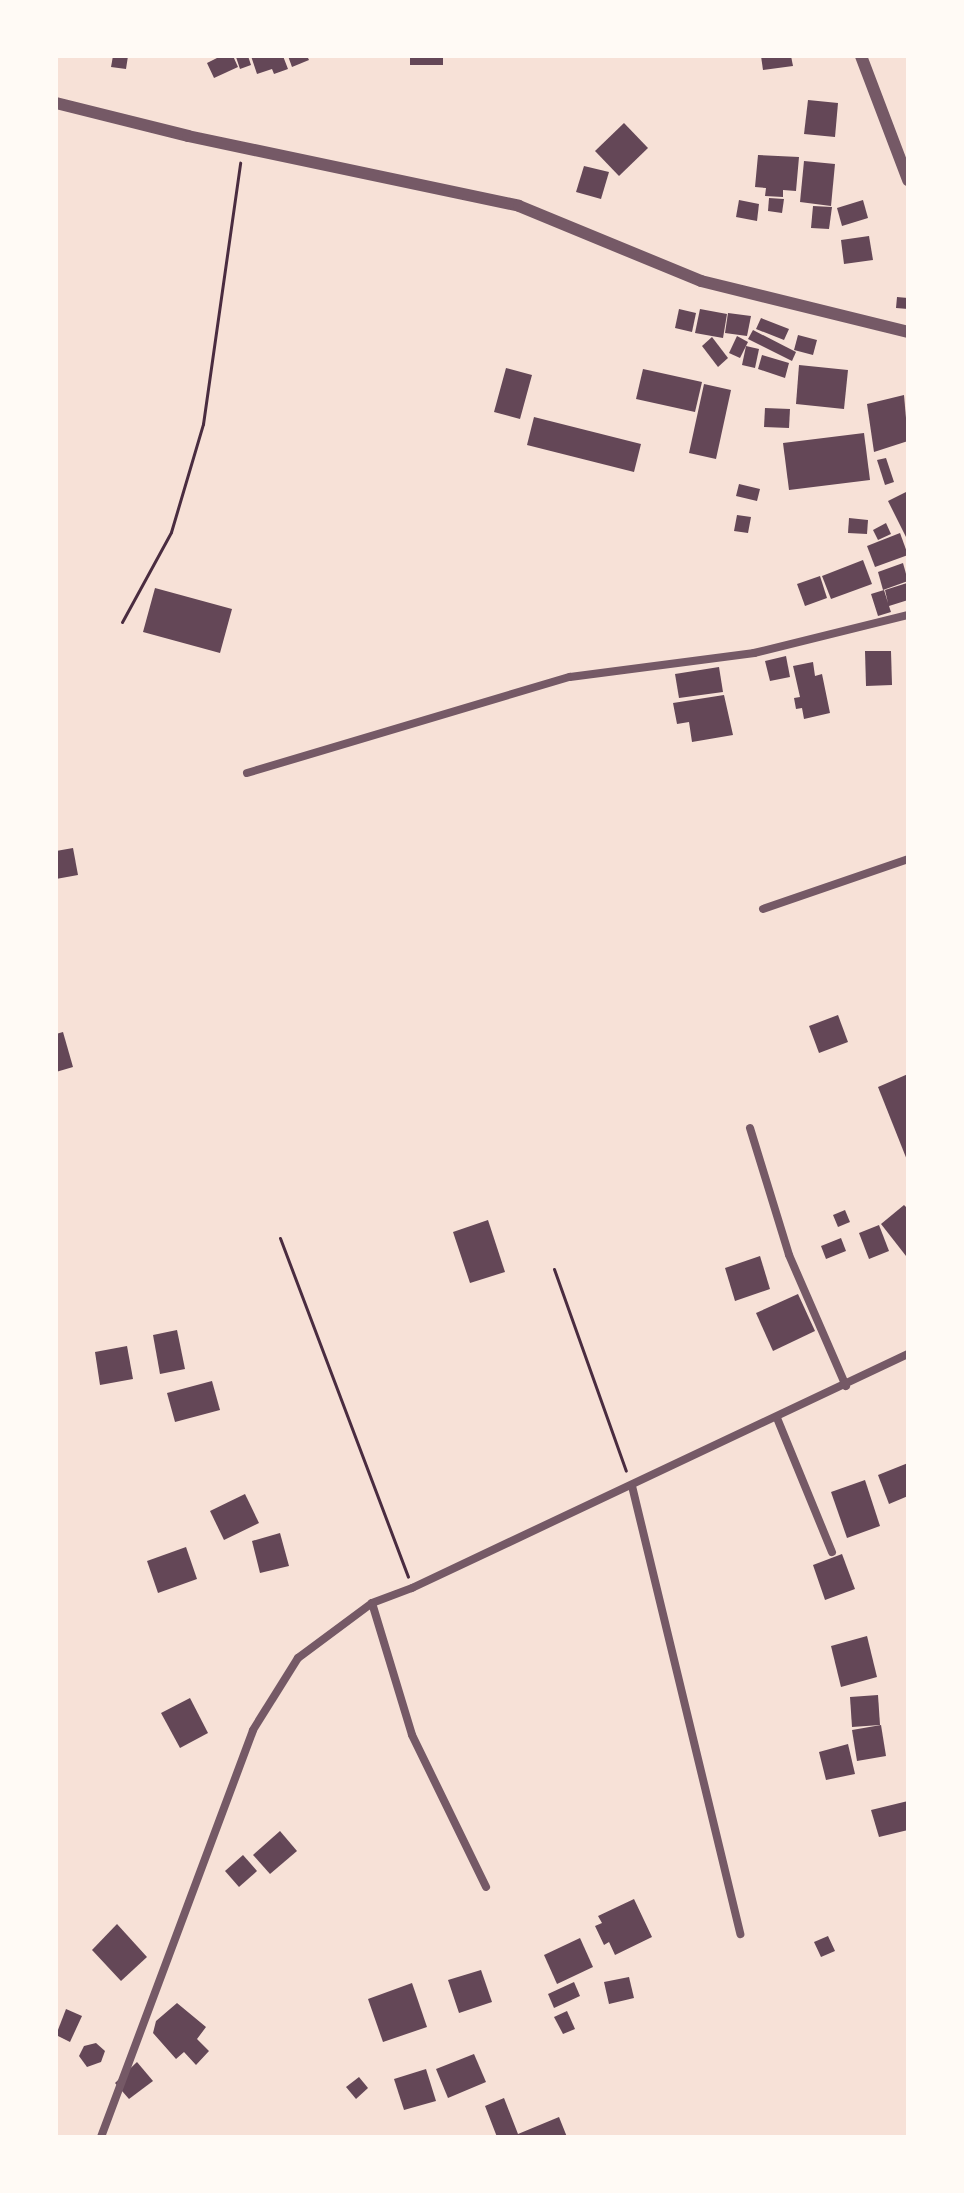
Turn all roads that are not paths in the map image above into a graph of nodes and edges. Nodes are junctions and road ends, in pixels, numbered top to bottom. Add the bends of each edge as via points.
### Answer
1 (861, 56) edge
2 (56, 103) edge
3 (908, 180) edge
4 (908, 332) edge
5 (908, 615) edge
6 (247, 773) dead end
7 (908, 859) edge
8 (763, 909) dead end
9 (750, 1128) dead end
10 (908, 1354) edge
11 (846, 1386) junction
12 (777, 1418) junction
13 (632, 1486) junction
14 (832, 1552) dead end
15 (372, 1603) junction
16 (486, 1887) dead end
17 (740, 1934) dead end
18 (101, 2137) edge

1 - 3 street
2 - 4 street via 519,206 701,281
5 - 6 street via 754,653 570,677
7 - 8 street
9 - 11 street via 789,1255
10 - 11 street
11 - 12 street
12 - 13 street
12 - 14 street
13 - 15 street
13 - 17 street
15 - 16 street via 412,1735
15 - 18 street via 298,1658 253,1730

